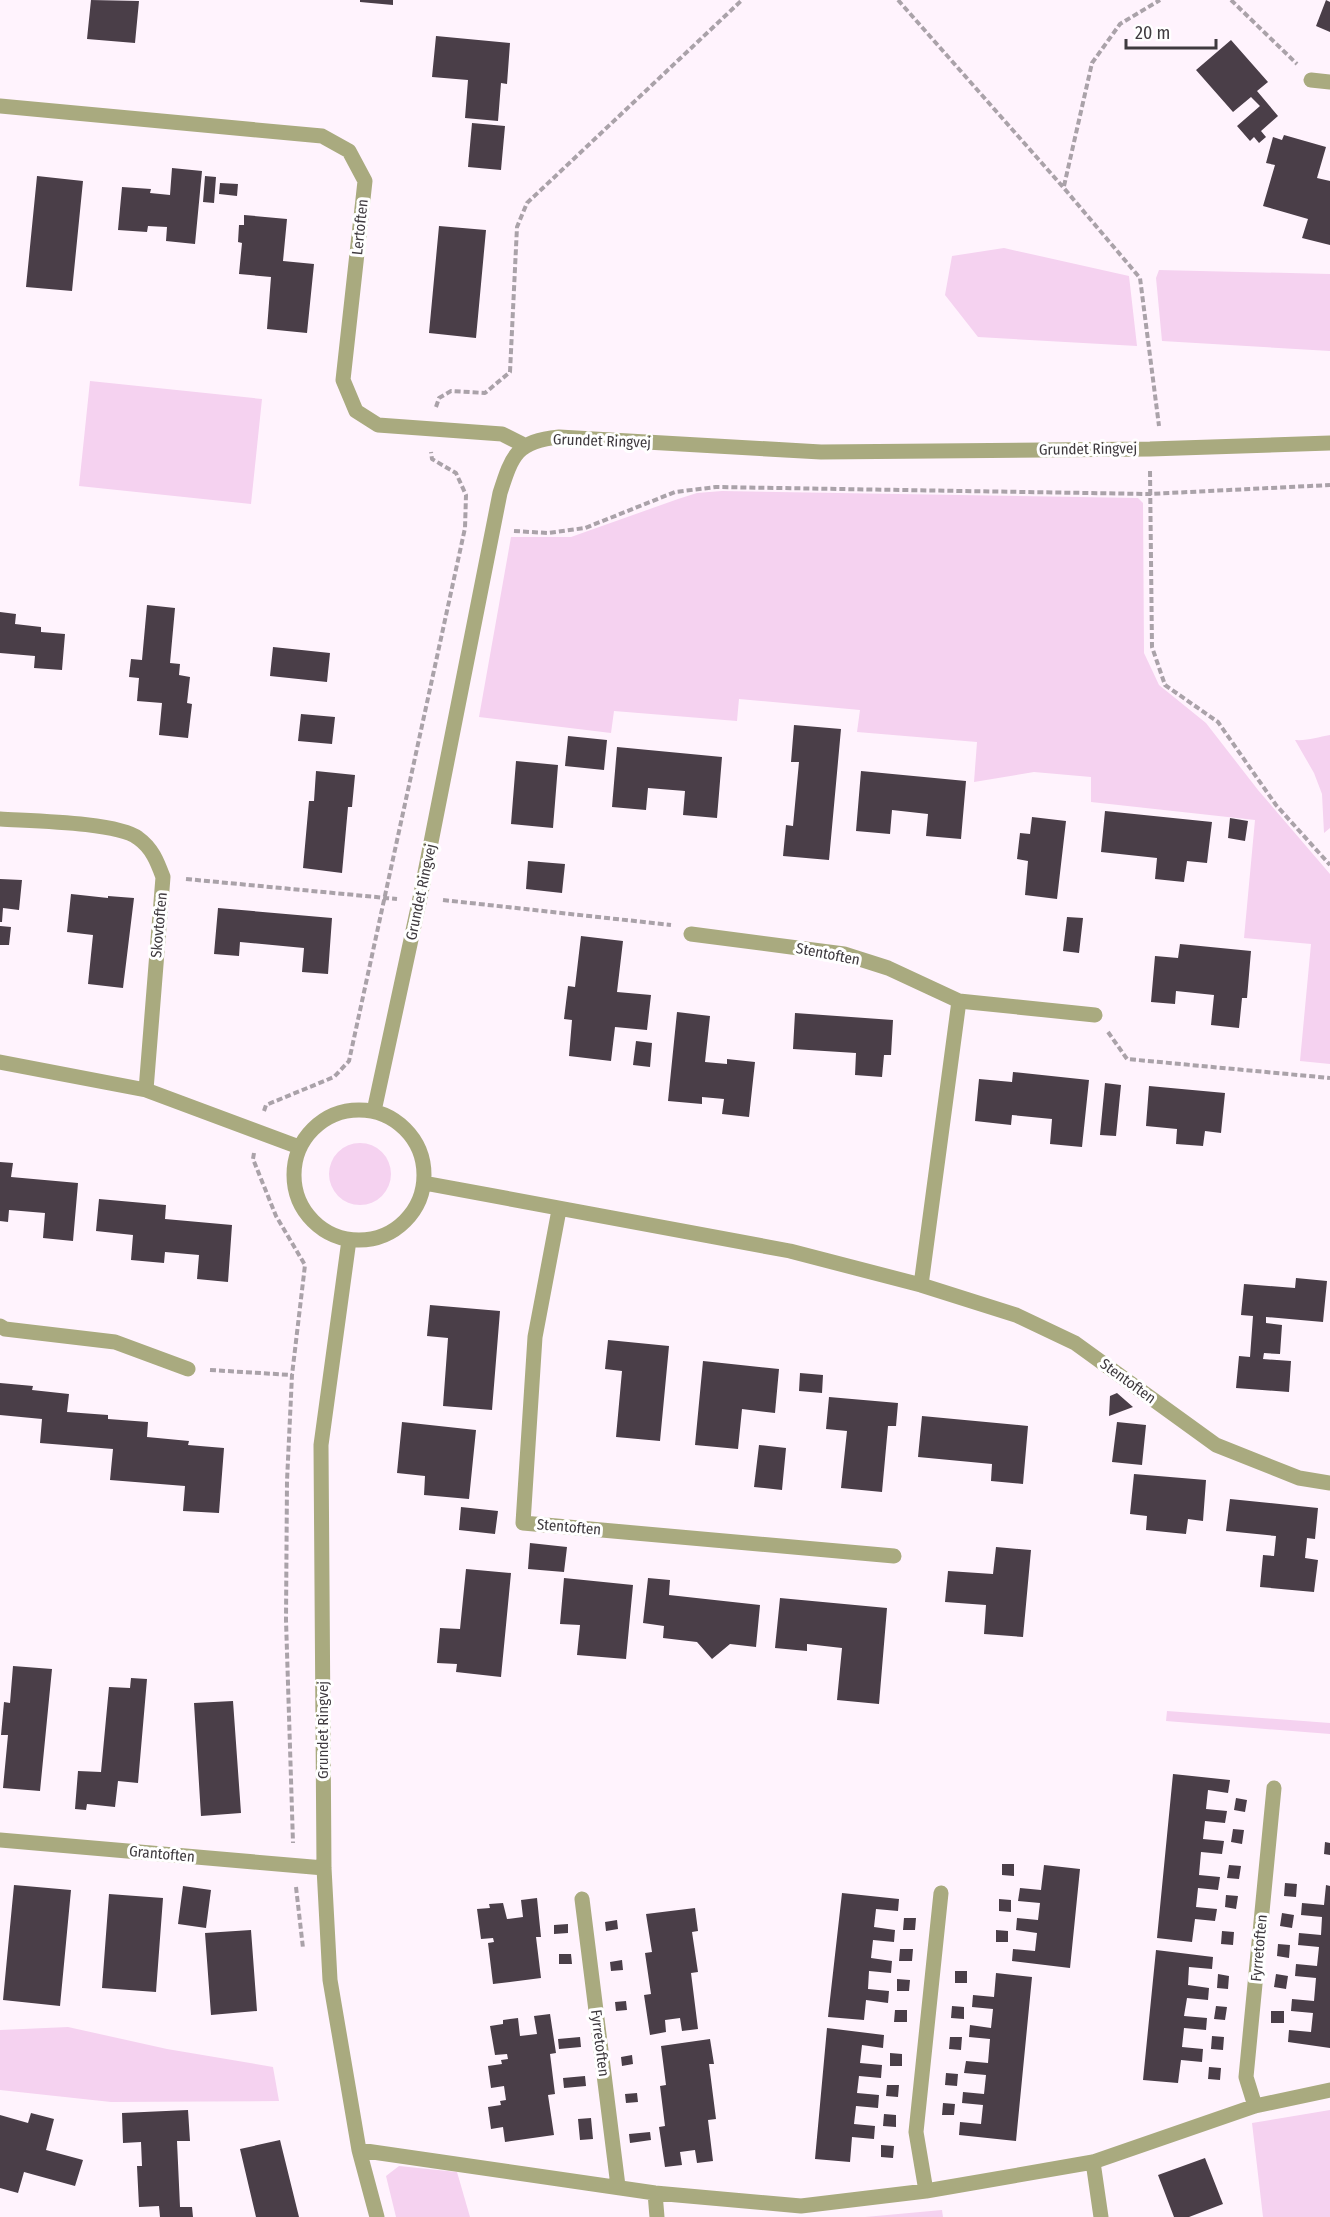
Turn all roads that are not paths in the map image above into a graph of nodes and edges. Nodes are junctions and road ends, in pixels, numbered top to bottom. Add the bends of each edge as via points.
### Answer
1 (1311, 80) road end
2 (1330, 82) edge
3 (0, 106) edge
4 (1330, 443) edge
5 (524, 445) junction
6 (0, 819) edge
7 (691, 934) dead end
8 (959, 1001) junction
9 (1095, 1015) road end
10 (0, 1062) edge
11 (146, 1090) junction
12 (374, 1111) junction
13 (299, 1147) junction
14 (424, 1183) junction
15 (559, 1209) junction
16 (349, 1240) junction
17 (921, 1285) junction
18 (0, 1326) edge
19 (188, 1369) road end
20 (1330, 1483) edge
21 (894, 1556) dead end
22 (1274, 1788) dead end
23 (0, 1840) edge
24 (324, 1868) junction
25 (941, 1893) dead end
26 (582, 1899) dead end
27 (1330, 2090) edge
28 (1255, 2106) junction
29 (359, 2150) junction
30 (1093, 2162) junction
31 (618, 2186) junction
32 (926, 2190) junction
33 (655, 2193) junction
34 (377, 2217) edge
35 (657, 2217) edge
36 (1101, 2217) edge

1 - 2 street
3 - 5 street, Lertoften via 322,136 349,151 365,181 344,380 356,411 378,425 502,434
4 - 5 street, Grundet Ringvej via 821,452 559,437
5 - 12 street, Grundet Ringvej via 509,465 500,493
6 - 11 street, Skovtoften via 115,828 137,837 155,854 163,877
7 - 8 street, Stentoften via 844,954 888,968
8 - 9 street, Stentoften
8 - 17 street
10 - 11 street
11 - 13 street
12 - 13 street via 334,1114 313,1127
12 - 14 street via 400,1124 412,1138 422,1161
13 - 16 street via 293,1179 300,1204 321,1228
14 - 15 street, Stentoften
14 - 16 street via 409,1216 393,1231
15 - 17 street, Stentoften via 790,1251
15 - 21 street, Stentoften via 535,1337 523,1523
16 - 24 street, Grundet Ringvej via 321,1445
17 - 20 street, Stentoften via 1016,1315 1076,1343 1216,1445 1299,1478
18 - 19 street via 115,1342
22 - 28 street, Fyrretoften via 1246,2077
23 - 24 street, Grantoften
24 - 29 street, Grundet Ringvej via 330,1980
25 - 32 street via 916,2132
26 - 31 street, Fyrretoften
27 - 28 street
28 - 30 street
29 - 31 street
29 - 34 street, Grundet Ringvej
30 - 32 street
30 - 36 street
31 - 33 street
32 - 33 street via 801,2206
33 - 35 street

